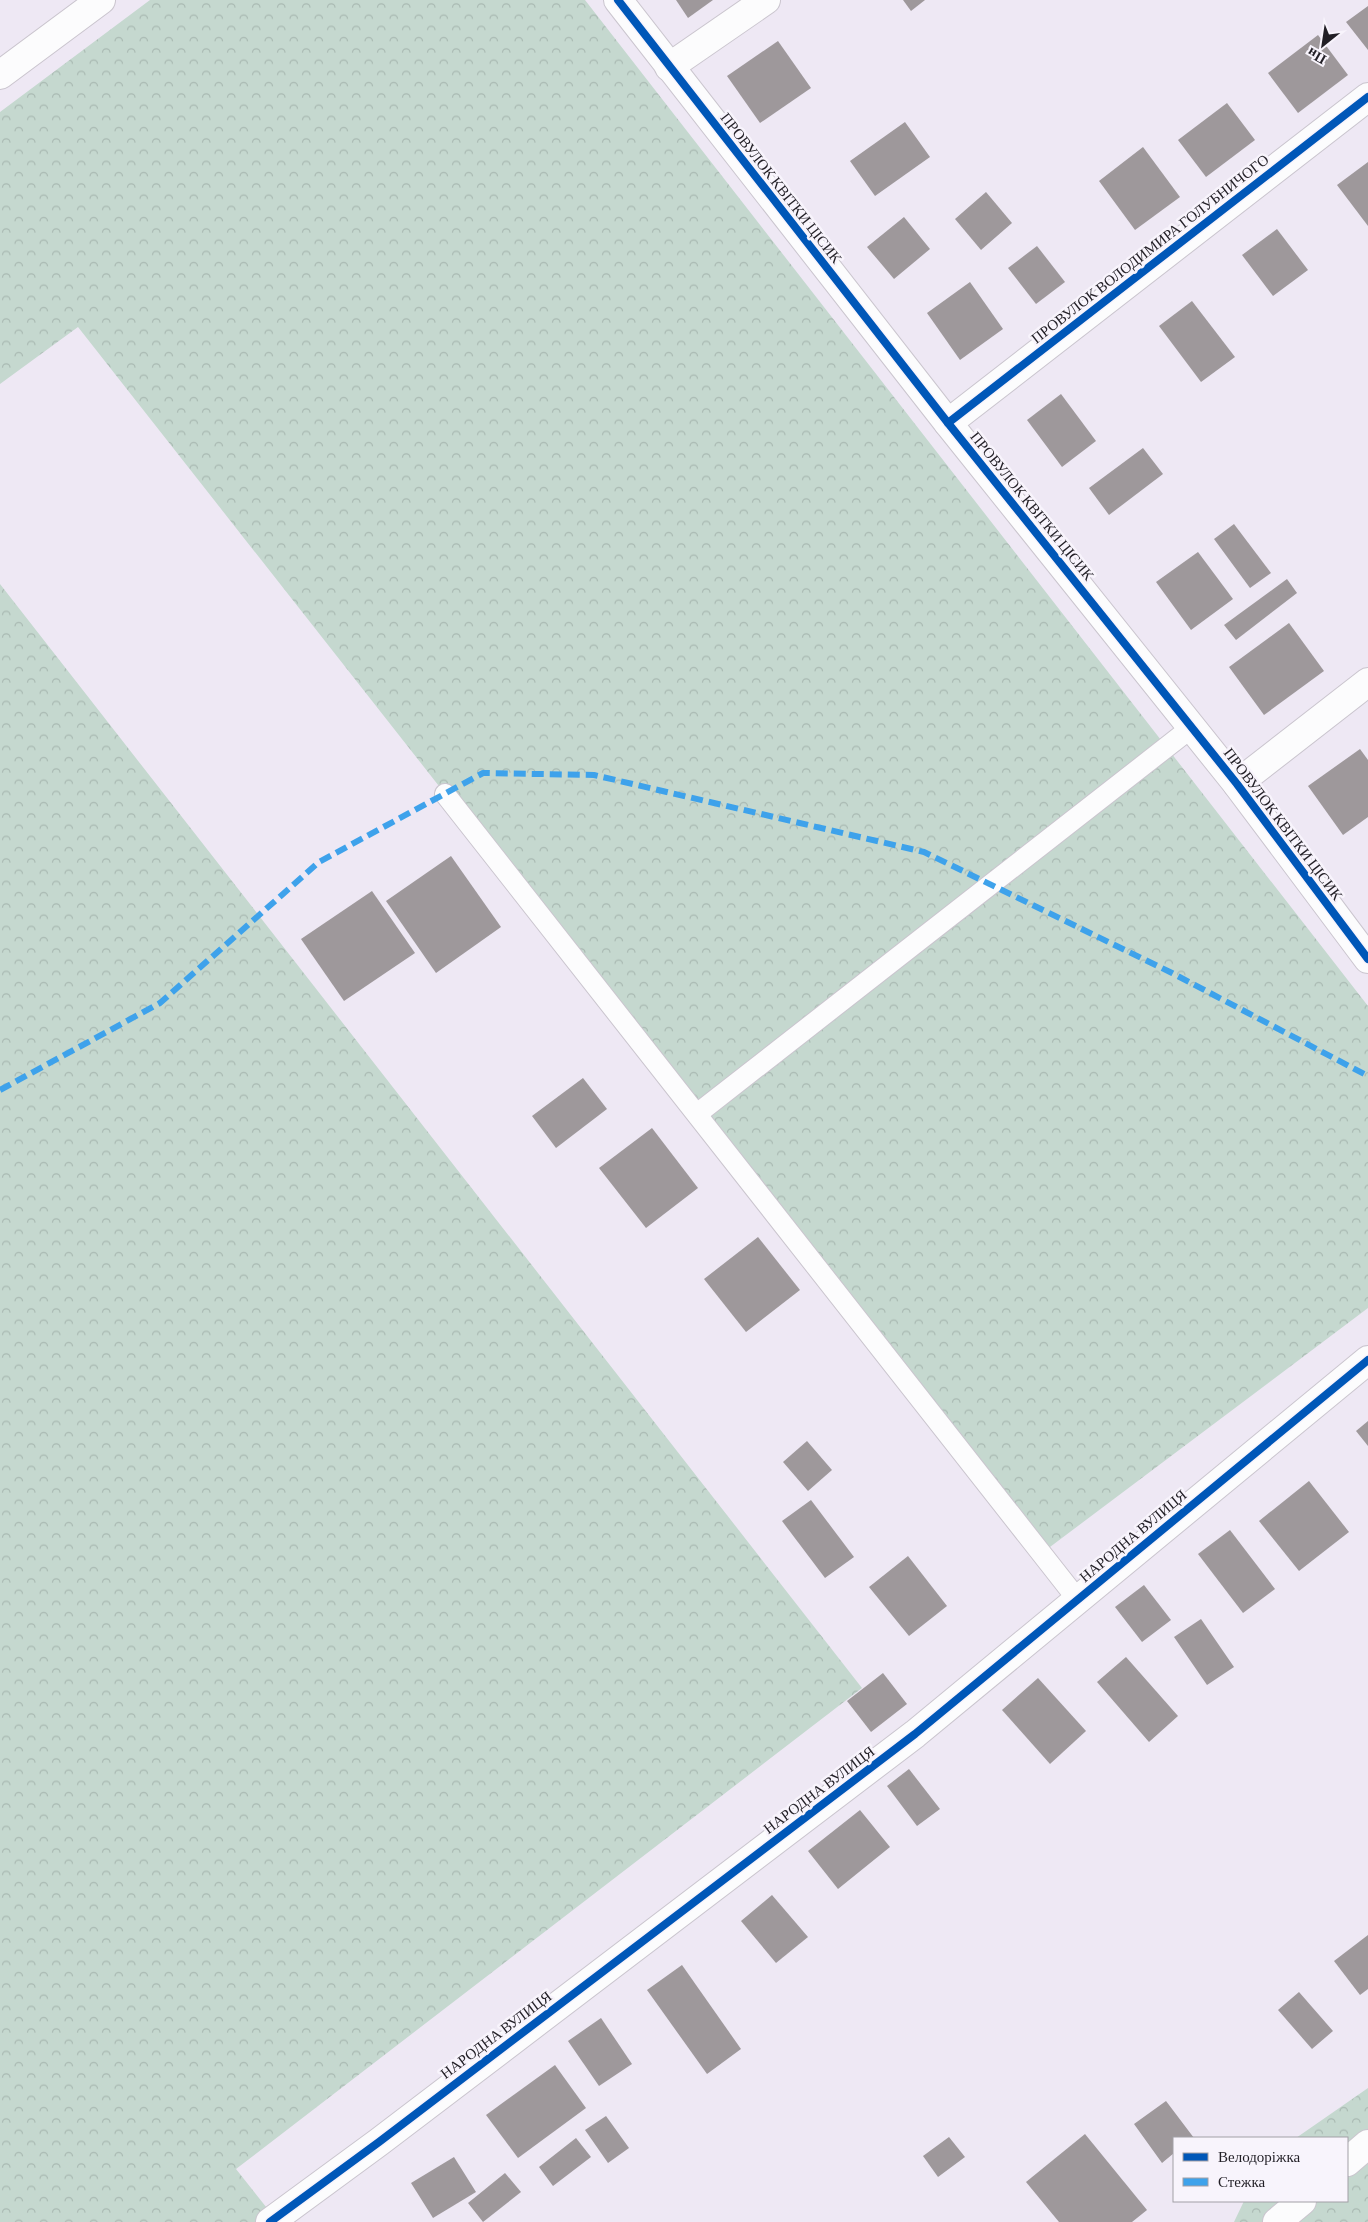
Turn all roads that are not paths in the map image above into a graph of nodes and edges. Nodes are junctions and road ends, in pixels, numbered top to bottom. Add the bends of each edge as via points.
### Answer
1 (101, 0) edge
2 (618, 0) edge
3 (766, 0) edge
4 (669, 67) junction
5 (0, 75) edge
6 (1368, 98) edge
7 (948, 423) junction
8 (1368, 682) edge
9 (1192, 728) junction
10 (1237, 784) junction
11 (445, 794) dead end
12 (1368, 959) edge
13 (697, 1114) junction
14 (1368, 1360) edge
15 (1078, 1600) junction
16 (1368, 2144) edge
17 (1348, 2161) edge
18 (1301, 2202) edge
19 (270, 2222) edge
20 (1277, 2222) edge

1 - 5 street
2 - 4 street, ПРОВУЛОК КВІТКИ ЦІСИК
3 - 4 street
4 - 7 street, ПРОВУЛОК КВІТКИ ЦІСИК
6 - 7 street, ПРОВУЛОК ВОЛОДИМИРА ГОЛУБНИЧОГО
7 - 9 street, ПРОВУЛОК КВІТКИ ЦІСИК
8 - 10 street
9 - 10 street, ПРОВУЛОК КВІТКИ ЦІСИК
9 - 13 lane
10 - 12 street, ПРОВУЛОК КВІТКИ ЦІСИК
11 - 13 lane
13 - 15 lane
14 - 15 street, НАРОДНА ВУЛИЦЯ
15 - 19 street, НАРОДНА ВУЛИЦЯ via 915,1734
16 - 17 street
18 - 20 street

